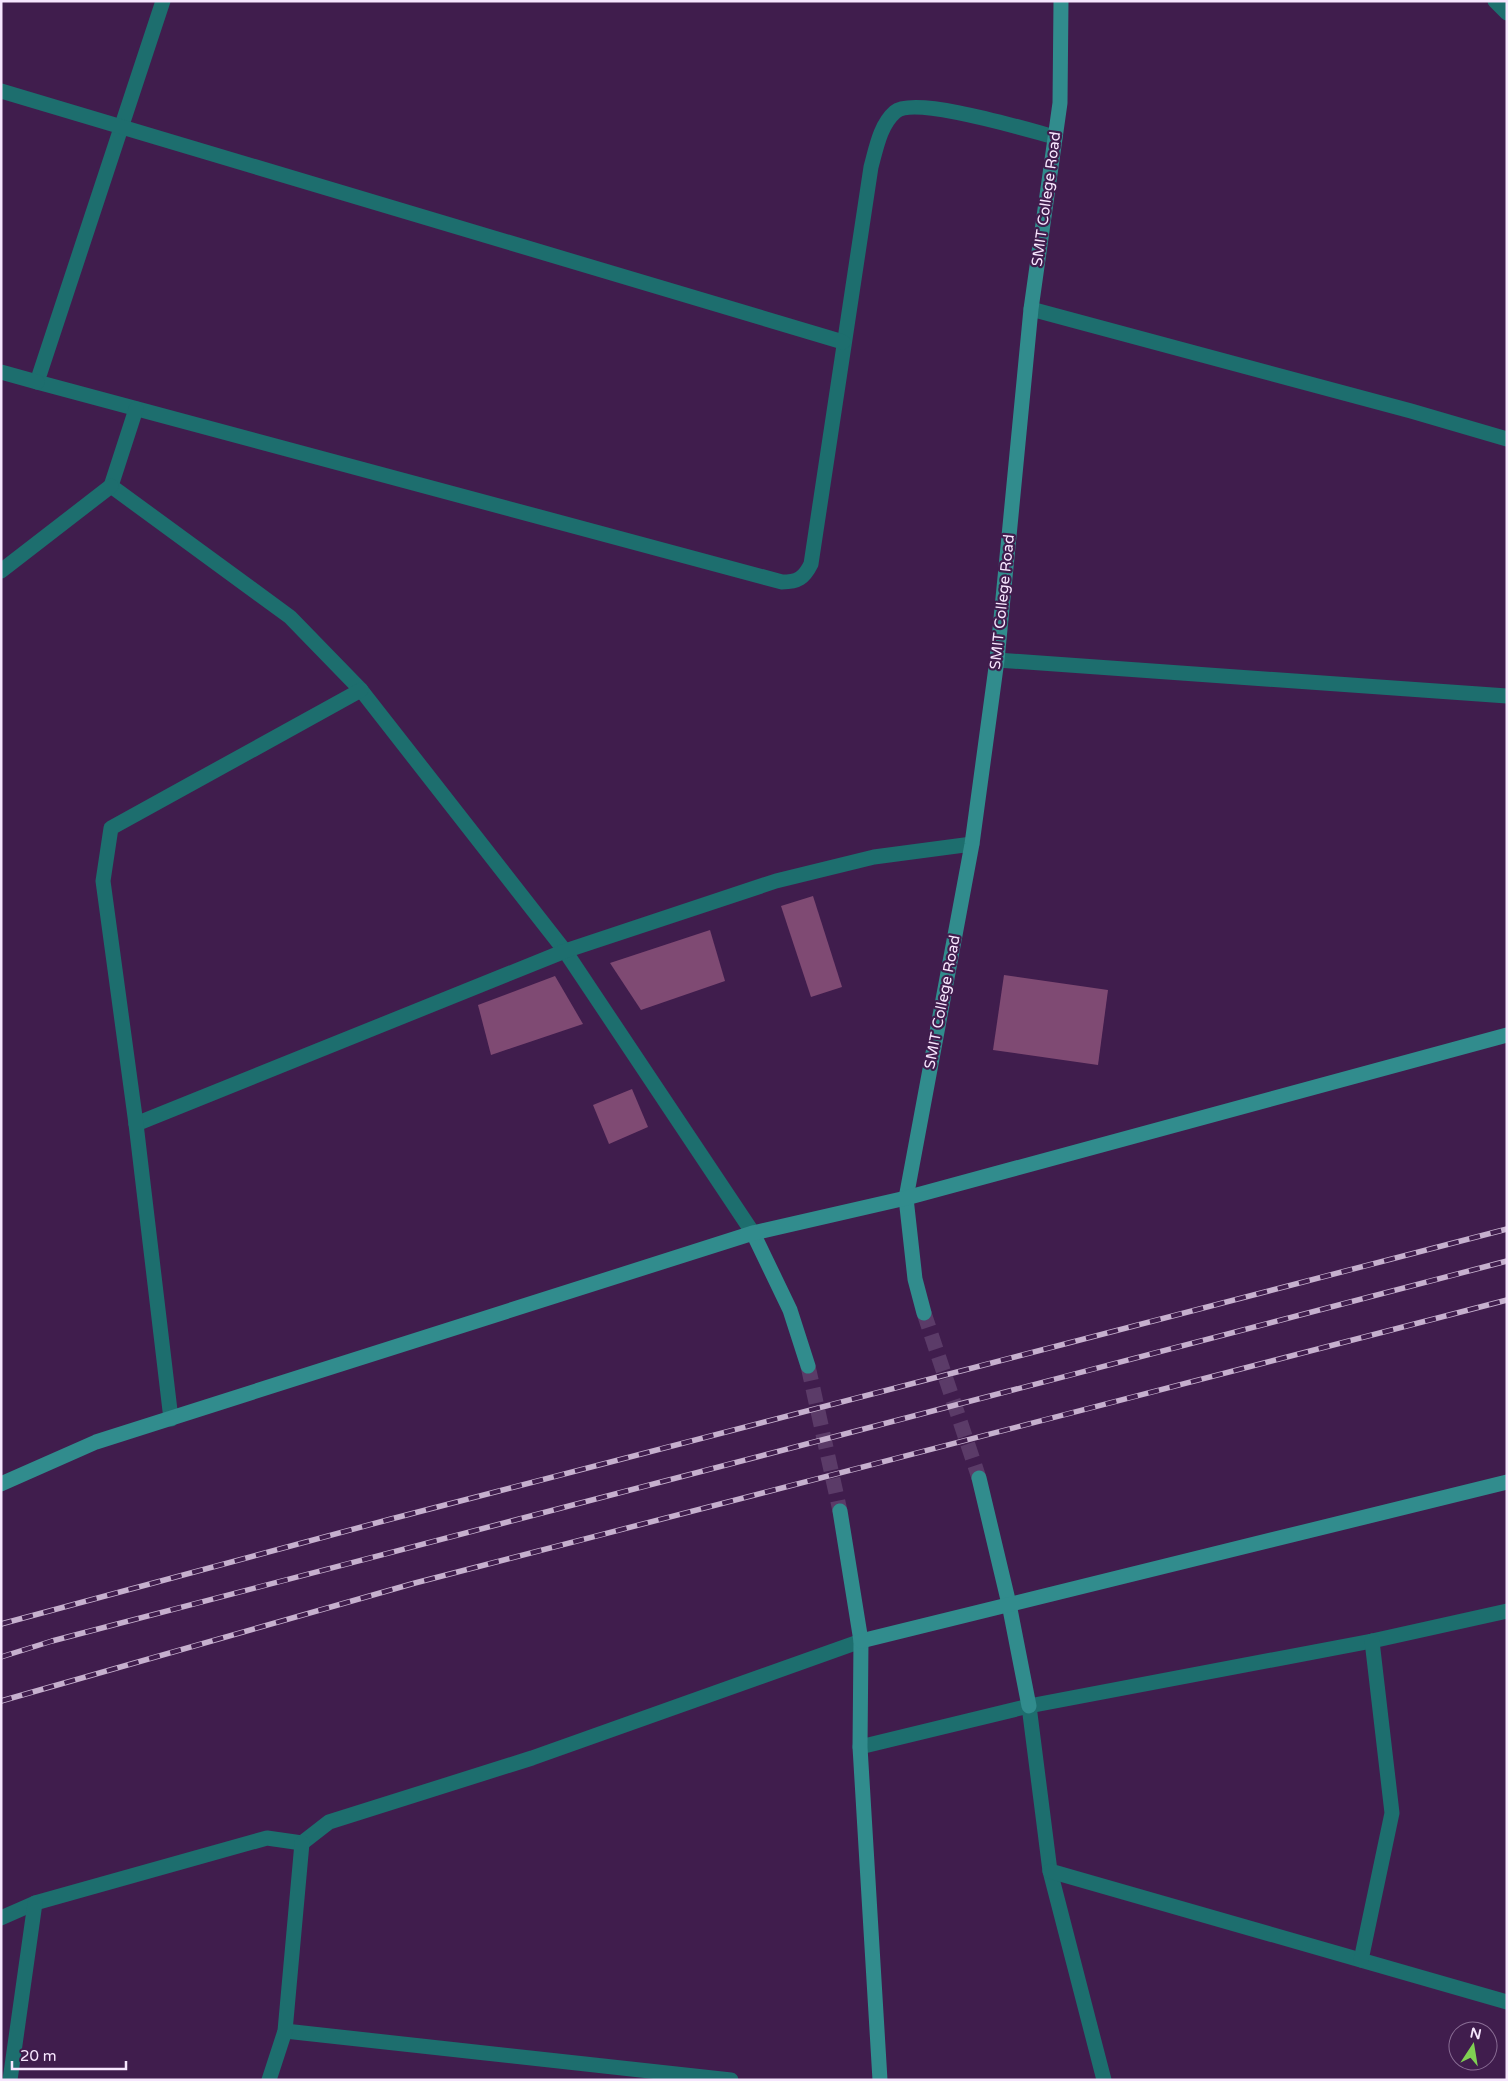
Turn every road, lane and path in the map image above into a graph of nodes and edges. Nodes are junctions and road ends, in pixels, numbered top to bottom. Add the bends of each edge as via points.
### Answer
1 (163, 1) edge
2 (1061, 1) edge
3 (1495, 1) edge
4 (1507, 13) edge
5 (1, 91) edge
6 (121, 128) junction
7 (1055, 137) junction
8 (1031, 309) junction
9 (843, 342) junction
10 (1, 372) edge
11 (37, 382) junction
12 (136, 409) junction
13 (1507, 439) edge
14 (111, 486) junction
15 (1, 571) edge
16 (996, 660) junction
17 (361, 690) junction
18 (1507, 696) edge
19 (972, 844) junction
20 (565, 951) junction
21 (1507, 1035) edge
22 (136, 1124) junction
23 (906, 1198) junction
24 (753, 1233) junction
25 (924, 1313) tunnel mouth
26 (808, 1366) tunnel mouth
27 (171, 1419) junction
28 (979, 1478) tunnel mouth
29 (1507, 1482) edge
30 (1, 1484) edge
31 (840, 1511) tunnel mouth
32 (1010, 1604) junction
33 (1507, 1611) edge
34 (861, 1641) junction
35 (1372, 1641) junction
36 (1029, 1706) junction
37 (860, 1747) junction
38 (302, 1842) junction
39 (1050, 1871) junction
40 (35, 1904) junction
41 (1, 1918) edge
42 (1361, 1960) junction
43 (1507, 2002) edge
44 (285, 2031) junction
45 (10, 2080) edge
46 (269, 2080) edge
47 (731, 2080) edge
48 (880, 2080) edge
49 (1104, 2080) edge

1 - 6 street
2 - 7 main road, SMIT College Road via 1060,103
3 - 4 street
5 - 6 street
6 - 9 street
6 - 11 street
7 - 8 main road, SMIT College Road
7 - 9 street via 948,110 911,106 896,111 880,134 871,167
8 - 13 street
8 - 16 main road, SMIT College Road
9 - 12 street via 811,564 806,575 796,582 771,580
10 - 11 street
11 - 12 street
12 - 14 street
14 - 15 street
14 - 17 street via 290,617
16 - 18 street
16 - 19 main road, SMIT College Road
17 - 20 street
17 - 22 street via 111,828 103,881
19 - 20 street via 874,857 776,881
19 - 23 main road, SMIT College Road
20 - 22 street
20 - 24 street
21 - 23 main road
22 - 27 street
23 - 24 main road
23 - 25 main road, SMIT College Road via 915,1279
24 - 26 main road via 790,1310
24 - 27 main road
27 - 30 main road via 96,1442
28 - 32 main road
29 - 32 main road
31 - 34 main road
32 - 34 main road
32 - 36 main road
33 - 35 street
34 - 37 main road
34 - 38 street via 532,1758 329,1822
35 - 36 street
35 - 42 street via 1392,1813
36 - 37 street
36 - 39 street
37 - 48 main road
38 - 40 street via 267,1838
38 - 44 street
39 - 42 street
39 - 49 street
40 - 41 street
40 - 45 street
42 - 43 street
44 - 46 street
44 - 47 street

